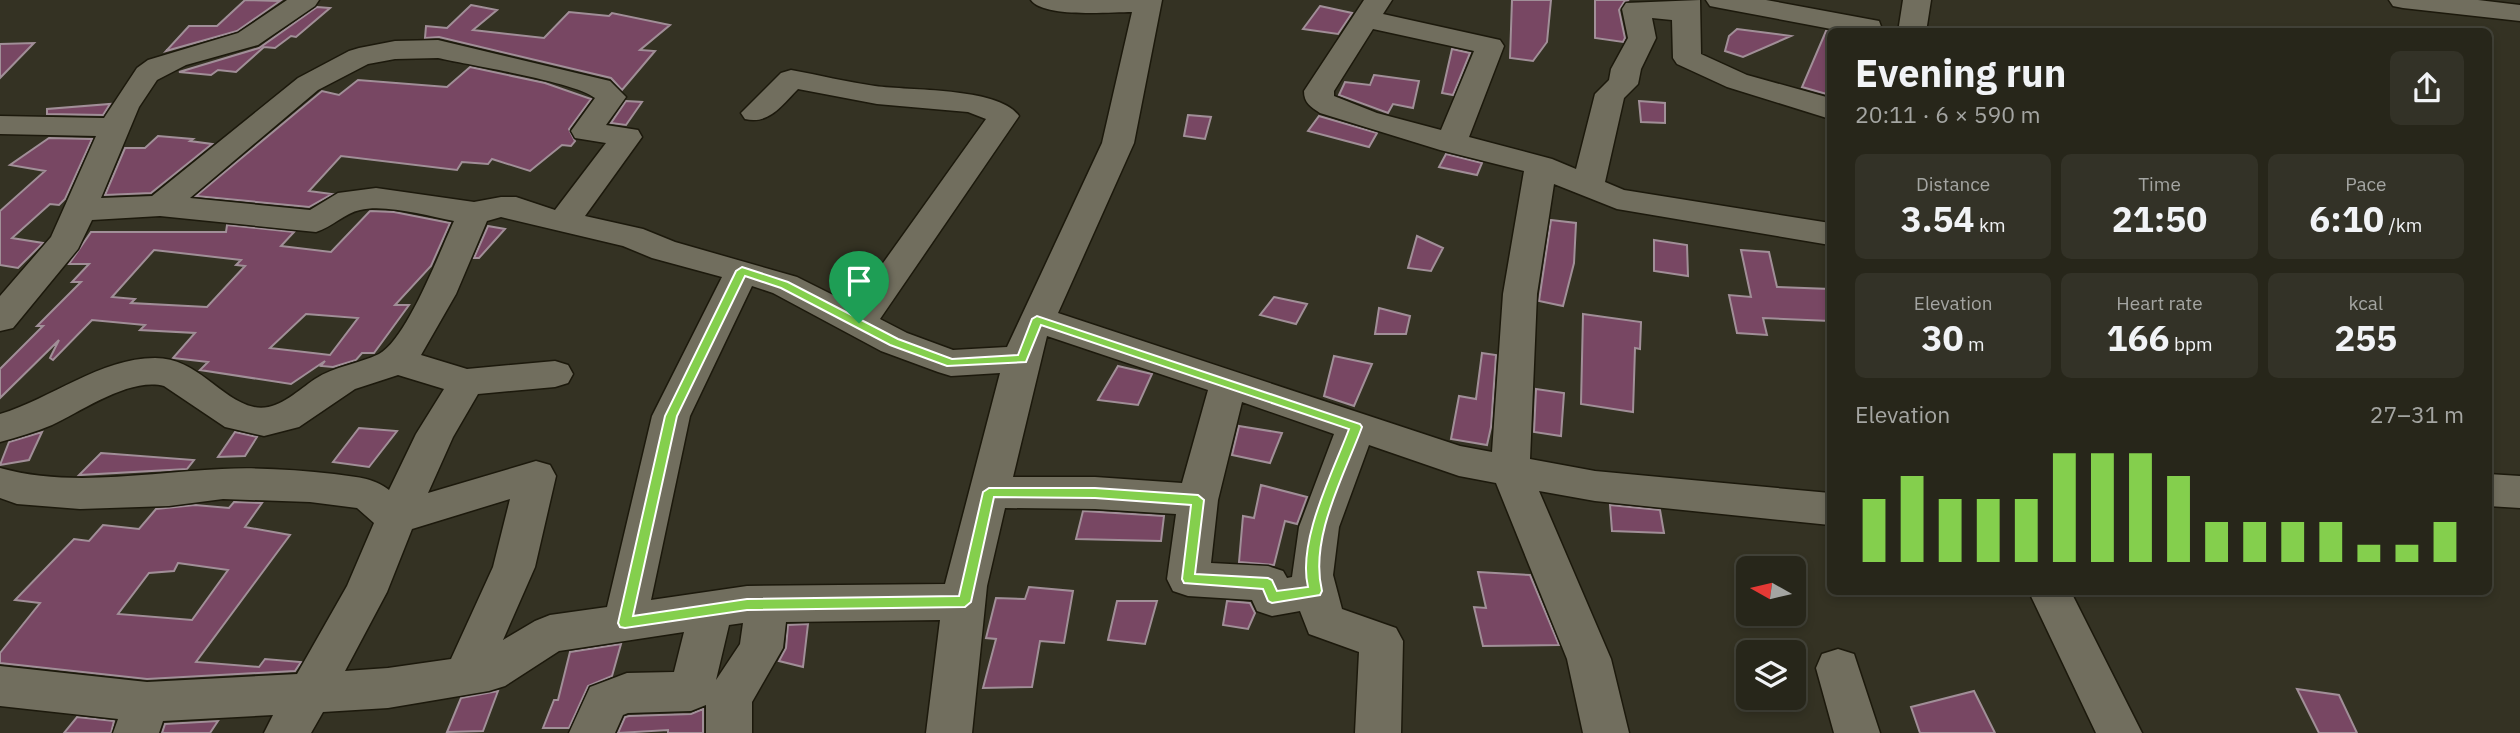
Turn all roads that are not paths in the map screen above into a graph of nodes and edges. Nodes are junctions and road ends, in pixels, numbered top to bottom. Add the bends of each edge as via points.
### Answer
1 (305, 0) edge
2 (1045, 0) edge
3 (1720, 0) edge
4 (1917, 0) edge
5 (2403, 0) edge
6 (1148, 2) edge
7 (1685, 6) edge
8 (1372, 10) edge
9 (2520, 13) edge
10 (1867, 28) edge
11 (1913, 28) edge
12 (1827, 106) edge
13 (755, 113) dead end
14 (0, 125) edge
15 (116, 127) junction
16 (1451, 143) junction
17 (1541, 166) junction
18 (1588, 186) junction
19 (160, 206) junction
20 (80, 209) junction
21 (474, 213) junction
22 (563, 223) junction
23 (1827, 234) edge
24 (742, 271) junction
25 (0, 319) edge
26 (1037, 319) junction
27 (859, 323) junction
28 (1022, 359) junction
29 (395, 362) junction
30 (555, 374) dead end
31 (467, 382) junction
32 (1228, 384) junction
33 (1356, 427) junction
34 (0, 428) edge
35 (1510, 470) junction
36 (0, 483) edge
37 (2492, 490) edge
38 (989, 492) junction
39 (2520, 492) edge
40 (1198, 500) junction
41 (1827, 509) edge
42 (396, 518) junction
43 (1316, 591) junction
44 (2051, 595) edge
45 (965, 602) junction
46 (767, 604) junction
47 (711, 610) junction
48 (625, 623) junction
49 (1838, 668) dead end
50 (466, 675) junction
51 (0, 686) edge
52 (307, 692) junction
53 (142, 717) edge
54 (287, 733) edge
55 (592, 733) edge
56 (729, 733) edge
57 (949, 733) edge
58 (1378, 733) edge
59 (1606, 733) edge
60 (1857, 733) edge
61 (2119, 733) edge

1 - 15 street via 248,39 158,66 140,83
2 - 6 street
3 - 10 street
4 - 11 street
5 - 9 street
6 - 26 street via 1118,144
7 - 12 street via 1687,58 1737,81
7 - 18 street via 1636,9 1642,38 1623,84 1610,94
8 - 16 street via 1490,46
8 - 16 street via 1325,79 1318,91 1320,99 1366,119
13 - 27 street via 791,79 877,95 973,103 1004,117
14 - 15 street
15 - 20 street
16 - 17 street
17 - 18 street
17 - 35 street via 1520,294
18 - 23 street via 1617,199
19 - 20 street
19 - 21 street via 316,222 350,200 376,198
19 - 22 street via 319,78 359,57 438,48 575,80 599,87 611,97 586,131 627,137
20 - 25 street via 66,241
21 - 22 street via 501,206
21 - 29 street via 429,310
22 - 24 street via 631,237
24 - 27 street via 785,285
24 - 48 street via 671,416
26 - 28 street
26 - 32 street
27 - 28 street via 951,363
28 - 38 street
29 - 31 street
29 - 34 street via 336,383 291,416 271,422 231,415 192,386 156,370 114,381 47,413
30 - 31 street
31 - 42 street via 435,434
32 - 33 street
32 - 40 street
33 - 35 street via 1459,461
33 - 43 street via 1319,527 1312,575
35 - 41 street via 1595,486
35 - 59 street via 1589,659
36 - 42 street via 80,493 223,484 310,487 367,494
37 - 39 street
38 - 40 street
38 - 45 street
40 - 43 street via 1188,579 1268,583 1272,597
42 - 50 street via 536,476 514,567
42 - 52 street via 366,592
43 - 58 street via 1324,621 1381,641
44 - 61 street
45 - 46 street
45 - 57 street
46 - 47 street
46 - 56 street via 761,648 729,699
47 - 48 street
47 - 55 street via 691,691 627,693 606,701
48 - 50 street via 550,634 489,672
49 - 60 street
50 - 52 street via 388,688
51 - 53 street
52 - 53 street
52 - 54 street

